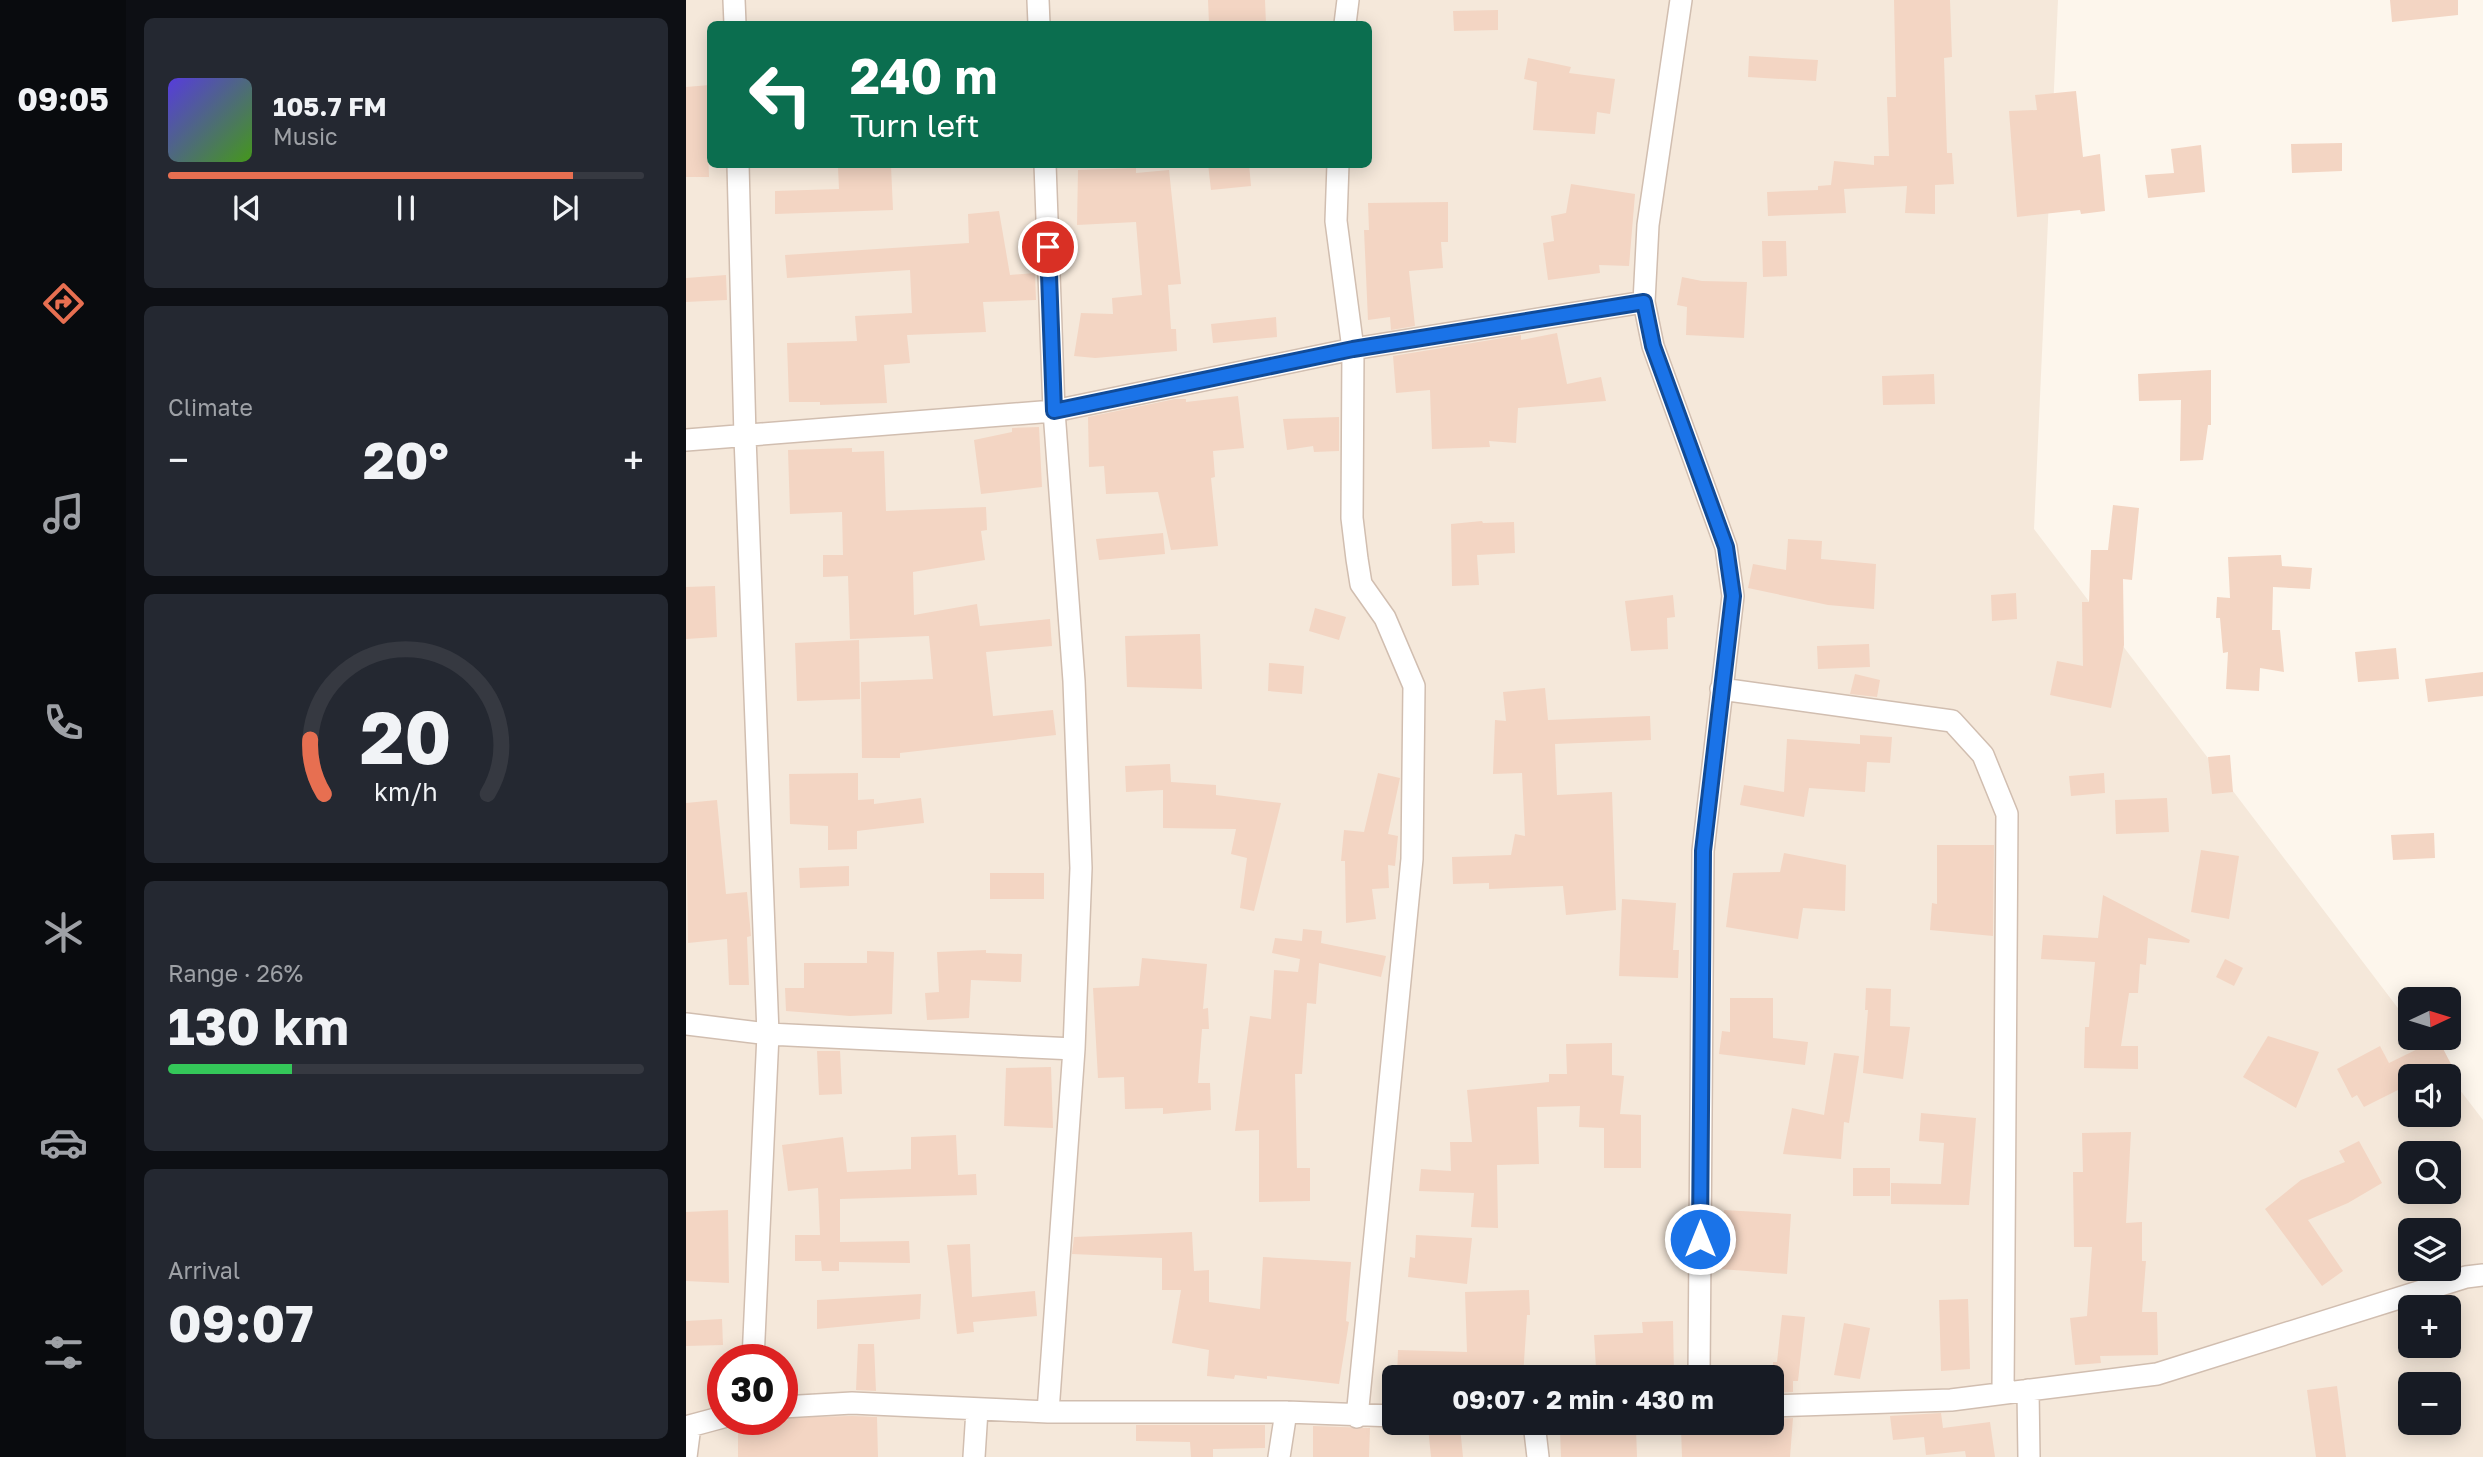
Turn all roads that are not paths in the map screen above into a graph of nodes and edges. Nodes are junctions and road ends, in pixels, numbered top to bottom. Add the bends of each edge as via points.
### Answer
1 (734, 0) edge
2 (1038, 0) edge
3 (1348, 0) edge
4 (1681, 0) edge
5 (735, 21) edge
6 (1039, 21) edge
7 (1345, 21) edge
8 (738, 168) edge
9 (1045, 168) edge
10 (1338, 168) edge
11 (1644, 302) junction
12 (1353, 349) junction
13 (1054, 411) junction
14 (745, 437) junction
15 (686, 440) edge
16 (1721, 688) junction
17 (686, 1024) edge
18 (768, 1034) junction
19 (1074, 1049) junction
20 (2483, 1275) edge
21 (754, 1344) edge
22 (1699, 1365) edge
23 (2028, 1390) junction
24 (2003, 1393) junction
25 (798, 1406) edge
26 (1784, 1406) edge
27 (978, 1410) junction
28 (1048, 1412) junction
29 (1286, 1412) junction
30 (1382, 1416) edge
31 (1357, 1417) junction
32 (707, 1422) edge
33 (688, 1427) edge
34 (1535, 1435) edge
35 (686, 1457) edge
36 (974, 1457) edge
37 (1279, 1457) edge
38 (1538, 1457) edge
39 (2029, 1457) edge

1 - 5 street
2 - 6 street
3 - 7 street
4 - 11 street via 1648,225
8 - 14 street
9 - 13 street
10 - 12 street via 1336,221
11 - 12 street
11 - 16 street via 1653,346 1726,547 1733,596
12 - 13 street
12 - 31 street via 1352,518 1361,584 1385,618 1414,686 1412,859
13 - 14 street
13 - 19 street via 1074,681 1081,868
14 - 15 street
14 - 18 street
16 - 22 street via 1703,851
16 - 24 street via 1952,721 1983,755 2007,814
17 - 18 street
18 - 19 street
18 - 21 street
19 - 28 street
20 - 23 street via 2157,1374
23 - 24 street
23 - 39 street
24 - 26 street via 1951,1400
25 - 27 street via 852,1403
27 - 28 street
27 - 36 street
28 - 29 street
29 - 31 street
29 - 37 street
30 - 31 street
32 - 33 street
33 - 35 street
34 - 38 street

